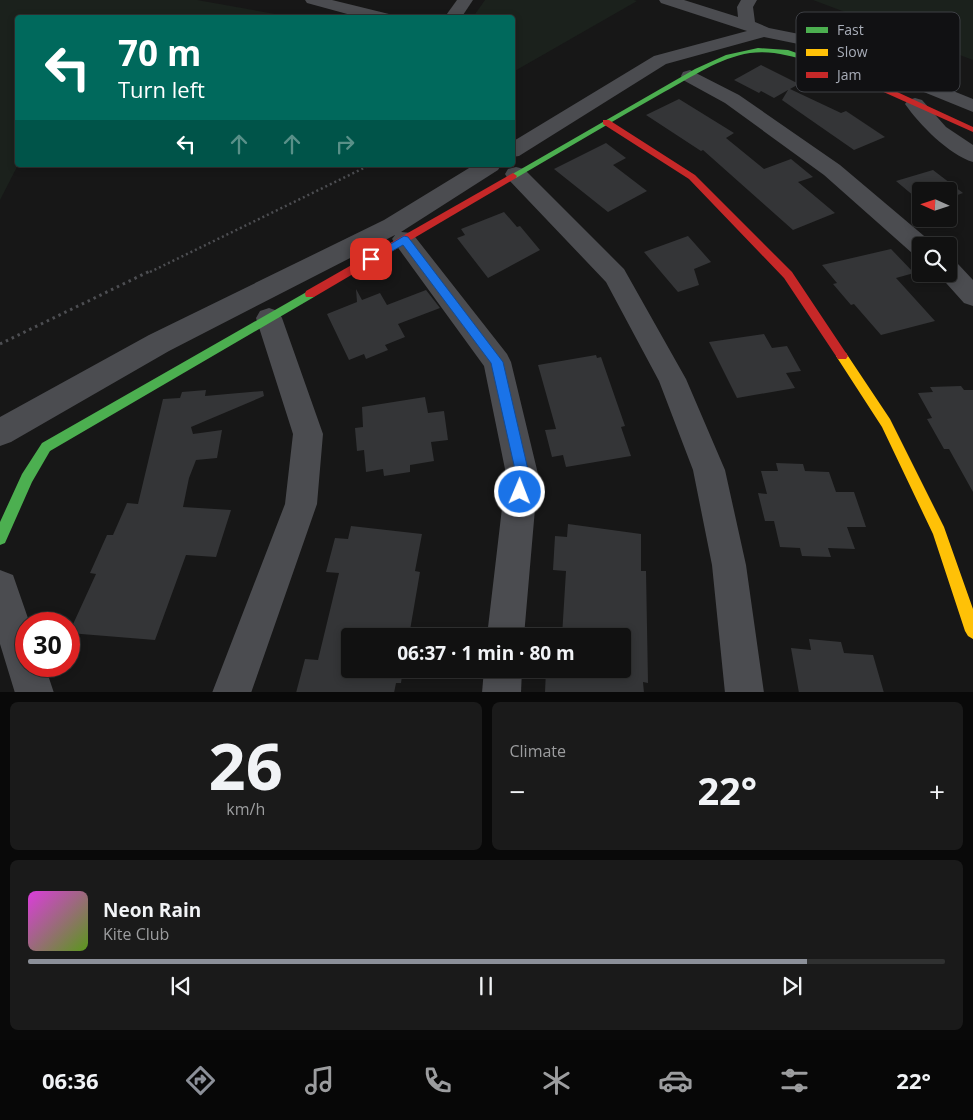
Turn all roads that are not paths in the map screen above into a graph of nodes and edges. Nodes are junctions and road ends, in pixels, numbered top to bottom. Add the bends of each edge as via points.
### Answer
1 (313, 0) edge
2 (465, 0) edge
3 (667, 0) edge
4 (749, 0) edge
5 (371, 15) edge
6 (454, 15) edge
7 (756, 29) junction
8 (796, 39) edge
9 (796, 55) edge
10 (690, 76) junction
11 (888, 92) edge
12 (938, 92) edge
13 (915, 104) junction
14 (973, 106) edge
15 (606, 122) junction
16 (973, 130) edge
17 (515, 152) edge
18 (515, 153) edge
19 (973, 155) edge
20 (515, 161) edge
21 (490, 167) edge
22 (495, 167) edge
23 (404, 239) junction
24 (912, 239) edge
25 (957, 279) edge
26 (973, 296) edge
27 (269, 318) junction
28 (0, 432) edge
29 (0, 538) edge
30 (0, 588) edge
31 (507, 628) edge
32 (973, 631) edge
33 (502, 678) edge
34 (34, 692) edge
35 (231, 692) edge
36 (501, 692) edge
37 (745, 692) edge

1 - 5 street
2 - 6 street
3 - 7 street
4 - 7 street via 745,7
7 - 8 street
7 - 17 street via 660,60
9 - 10 street via 752,50 731,56
10 - 15 street
10 - 24 street via 732,99 832,170
11 - 13 street
12 - 14 street
13 - 16 street
13 - 19 street via 940,131
15 - 18 street
15 - 32 street via 692,177 788,275 886,423 939,532
20 - 37 street via 615,276 672,378 709,470 729,565
21 - 28 street via 392,226 159,344
22 - 23 street
23 - 27 street
23 - 31 street via 497,362 522,474
25 - 26 street
27 - 29 street via 46,447 27,478
27 - 35 street via 308,434 301,504
30 - 34 street
33 - 36 street

